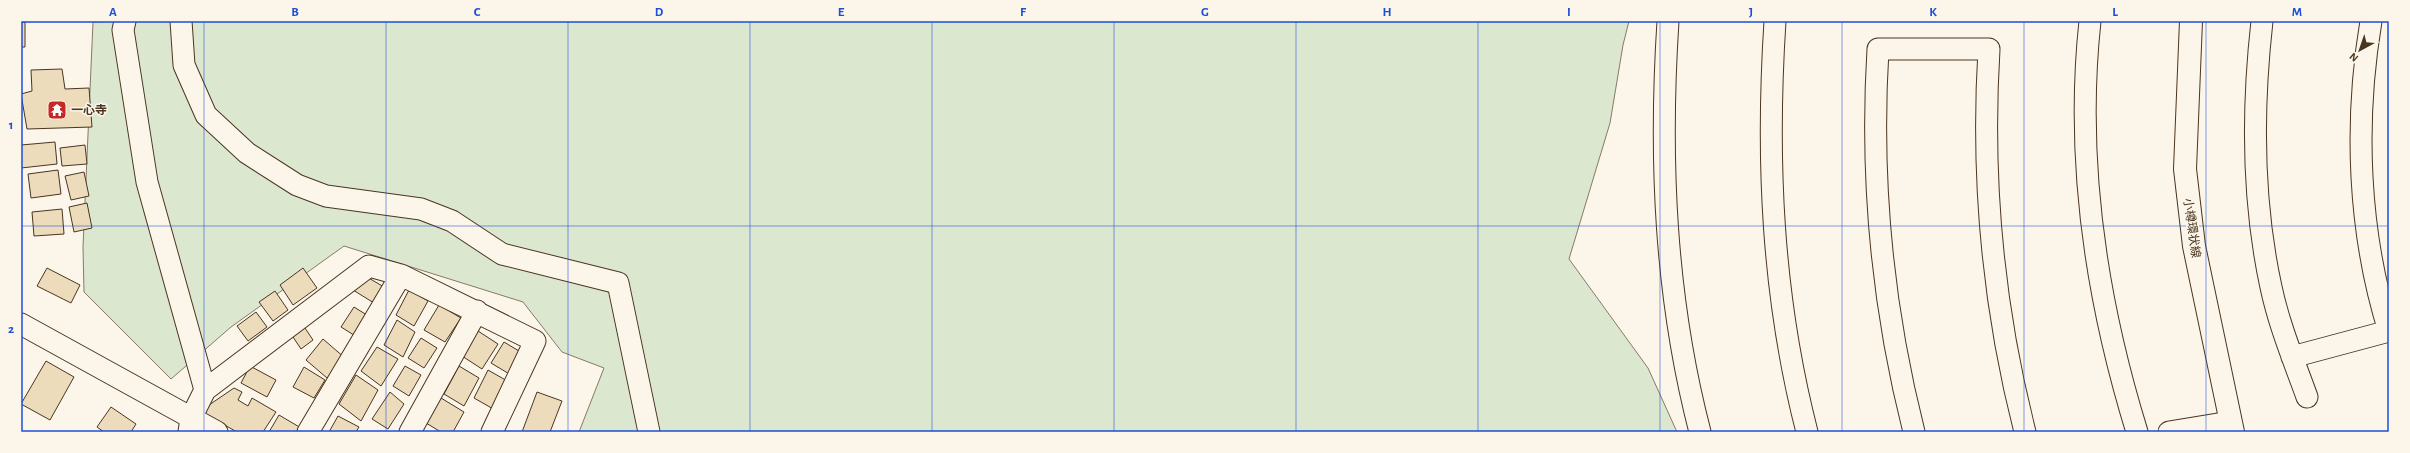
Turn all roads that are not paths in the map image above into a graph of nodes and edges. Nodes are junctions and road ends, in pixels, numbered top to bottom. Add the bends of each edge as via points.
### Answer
1 (125, 21) edge
2 (181, 21) edge
3 (1668, 21) edge
4 (1775, 21) edge
5 (2090, 21) edge
6 (2191, 21) edge
7 (2262, 21) edge
8 (2371, 21) edge
9 (401, 275) junction
10 (477, 311) junction
11 (21, 324) edge
12 (2292, 357) junction
13 (205, 390) junction
14 (2307, 396) dead end
15 (190, 425) edge
16 (2231, 427) edge
17 (217, 432) edge
18 (308, 432) edge
19 (410, 432) edge
20 (492, 432) edge
21 (649, 432) edge
22 (1700, 432) edge
23 (1807, 432) edge
24 (1914, 432) edge
25 (2025, 432) edge
26 (2137, 432) edge
27 (2169, 432) edge

1 - 13 street via 123,30 147,182
2 - 21 street via 184,65 206,115 247,153 297,184 326,196 421,209 452,221 502,254 618,283
3 - 22 street via 1663,137 1669,263 1676,325
4 - 23 street via 1770,136 1776,261 1785,331
5 - 26 street via 2086,138 2095,256 2120,376
6 - 16 main road, 小樽環状線 via 2185,169 2194,246
7 - 12 street via 2255,119 2257,189 2261,232 2271,288
8 - 12 street via 2363,101 2362,180 2367,231 2389,331
9 - 10 street
9 - 13 street via 369,266
9 - 18 street
10 - 19 street
10 - 20 street via 536,341
11 - 15 street
12 - 14 street
13 - 15 street
15 - 17 street
16 - 27 street
24 - 25 street via 1890,324 1882,263 1875,142 1878,49 1989,49 1986,136 1993,259 2001,321

